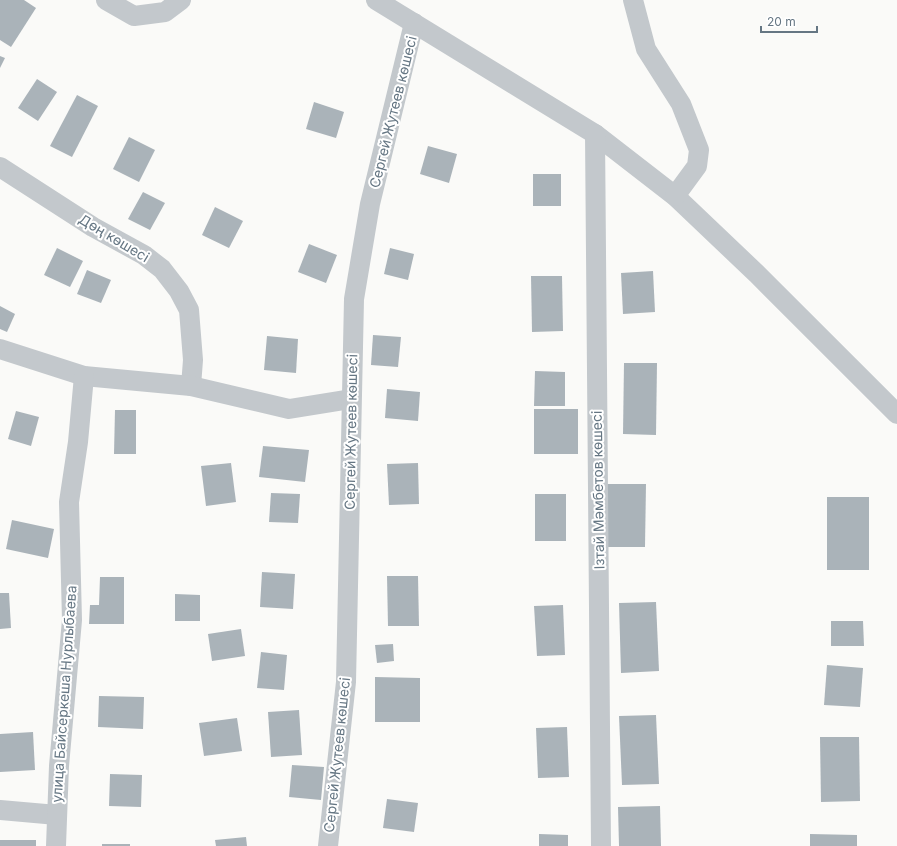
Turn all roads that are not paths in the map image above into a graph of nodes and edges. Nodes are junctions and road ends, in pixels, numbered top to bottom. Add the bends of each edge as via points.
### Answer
1 (106, 0) edge
2 (181, 0) edge
3 (376, 0) edge
4 (633, 0) edge
5 (414, 23) junction
6 (595, 134) junction
7 (0, 167) edge
8 (675, 196) junction
9 (0, 349) edge
10 (84, 376) junction
11 (191, 386) junction
12 (351, 399) junction
13 (897, 414) edge
14 (0, 810) edge
15 (57, 815) junction
16 (56, 846) edge
17 (328, 846) edge
18 (601, 846) edge

1 - 2 street via 134,16 165,12
3 - 5 street
4 - 8 street via 646,49 682,104 699,150 697,166
5 - 6 street
5 - 12 street, Сергей Жутеев көшесі via 370,204 355,291
6 - 8 street
6 - 18 street, Ізтай Мәмбетов көшесі
7 - 11 street, Дөң көшесі via 93,227 144,255 162,269 179,291 189,310 193,360
8 - 13 street
9 - 10 street
10 - 11 street
10 - 15 street, улица Байсеркеша Нурлыбаева via 69,502 72,620
11 - 12 street via 289,409
12 - 17 street, Сергей Жутеев көшесі via 346,682
14 - 15 street
15 - 16 street, улица Байсеркеша Нурлыбаева

